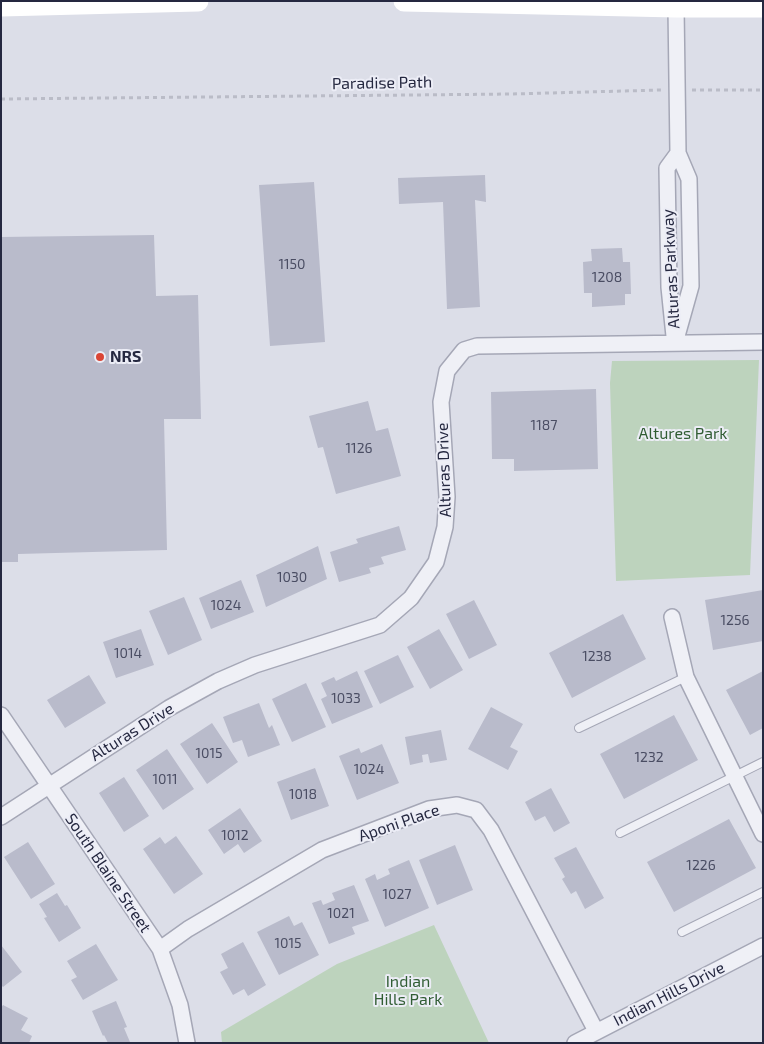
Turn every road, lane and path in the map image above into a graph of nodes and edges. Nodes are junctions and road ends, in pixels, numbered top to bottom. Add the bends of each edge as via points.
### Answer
1 (198, 1) edge
2 (404, 1) edge
3 (34, 3) edge
4 (5, 4) edge
5 (662, 5) edge
6 (763, 6) edge
7 (677, 90) junction
8 (763, 90) edge
9 (1, 100) edge
10 (678, 153) junction
11 (763, 342) edge
12 (674, 343) junction
13 (672, 617) dead end
14 (686, 677) junction
15 (1, 715) edge
16 (579, 728) dead end
17 (763, 762) edge
18 (734, 776) junction
19 (48, 785) junction
20 (1, 817) edge
21 (620, 834) dead end
22 (763, 834) edge
23 (763, 892) edge
24 (682, 932) dead end
25 (763, 946) edge
26 (160, 949) junction
27 (596, 1031) junction
28 (187, 1043) edge
29 (575, 1043) edge

1 - 3 main road
2 - 5 main road
3 - 4 main road
5 - 6 main road
5 - 7 street, Alturas Parkway
7 - 8 path, Paradise Path
7 - 9 path, Paradise Path
7 - 10 street, Alturas Parkway
10 - 12 street, Alturas Parkway via 667,168 669,287
10 - 12 street, Alturas Parkway via 689,179 691,286
11 - 12 street, Alturas Drive
12 - 19 street, Alturas Drive via 477,346 464,350 447,371 441,402 445,527 436,562 411,598 380,625 256,665 218,681 169,708
13 - 14 street
14 - 16 lane
14 - 18 street
15 - 19 street, South Blaine Street
17 - 18 lane
18 - 21 lane
18 - 22 street
19 - 20 street, Alturas Drive
19 - 26 street, South Blaine Street
23 - 24 lane
25 - 27 street, Indian Hills Drive
26 - 27 street, Aponi Place via 322,850 429,810 457,805 476,810 491,830
26 - 28 street, South Blaine Street via 180,1005
27 - 29 street, Indian Hills Drive

